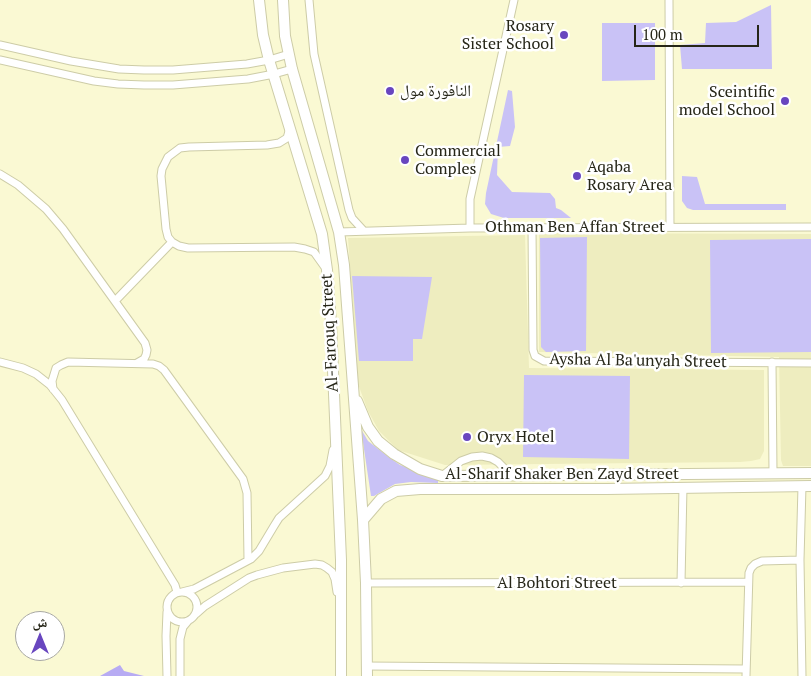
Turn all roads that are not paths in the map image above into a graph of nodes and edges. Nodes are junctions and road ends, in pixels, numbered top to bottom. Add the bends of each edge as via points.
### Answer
1 (258, 0) edge
2 (283, 0) edge
3 (309, 0) edge
4 (514, 0) edge
5 (669, 0) edge
6 (0, 45) edge
7 (289, 54) junction
8 (0, 60) edge
9 (269, 60) junction
10 (292, 69) junction
11 (274, 74) junction
12 (291, 127) junction
13 (0, 174) edge
14 (532, 227) junction
15 (670, 227) junction
16 (811, 227) edge
17 (470, 228) junction
18 (363, 230) junction
19 (339, 232) junction
20 (172, 242) junction
21 (327, 270) junction
22 (115, 301) junction
23 (0, 362) edge
24 (772, 362) junction
25 (811, 362) edge
26 (134, 364) junction
27 (53, 389) junction
28 (353, 391) junction
29 (336, 433) junction
30 (773, 472) junction
31 (811, 472) edge
32 (606, 474) junction
33 (511, 475) junction
34 (442, 476) junction
35 (807, 486) edge
36 (683, 487) junction
37 (607, 489) junction
38 (363, 520) junction
39 (248, 560) junction
40 (800, 560) junction
41 (681, 582) junction
42 (748, 582) junction
43 (366, 584) junction
44 (180, 592) junction
45 (167, 612) junction
46 (196, 614) junction
47 (341, 618) junction
48 (188, 621) junction
49 (811, 669) edge
50 (366, 671) edge
51 (686, 672) edge
52 (746, 672) edge
53 (801, 673) edge
54 (167, 676) edge
55 (180, 676) edge
56 (342, 676) edge

1 - 9 main road, Al-Farouq Street
2 - 7 main road, Al-Farouq Street
3 - 18 street via 314,54 349,210
4 - 17 street via 470,199
5 - 15 street
6 - 9 street via 119,69 173,70
7 - 9 street
7 - 10 main road, Al-Farouq Street
8 - 11 street via 94,80 144,85 248,79
9 - 11 main road, Al-Farouq Street
10 - 11 street
10 - 19 main road, Al-Farouq Street
11 - 12 main road, Al-Farouq Street
12 - 20 street via 287,138 279,143 180,148 168,157 161,176 166,229
12 - 21 main road, Al-Farouq Street via 322,234
13 - 22 street via 46,209
14 - 15 street, Othman Ben Affan Street
14 - 17 street, Othman Ben Affan Street
14 - 24 street, Aysha Al Ba'unyah Street via 533,345 538,358 544,361
15 - 16 street, Othman Ben Affan Street
17 - 18 street, Othman Ben Affan Street
18 - 19 street, Othman Ben Affan Street
19 - 28 main road, Al-Farouq Street
20 - 21 street via 188,248 294,247 314,252
20 - 22 street
21 - 29 main road, Al-Farouq Street
22 - 26 street via 145,343 144,359
23 - 27 street via 36,374
24 - 25 street, Aysha Al Ba'unyah Street
24 - 30 street
26 - 27 street via 68,362 56,368
26 - 39 street via 153,364 164,370 243,479 247,494
27 - 44 street
28 - 34 main road, Al-Sharif Shaker Ben Zayd Street via 368,427 378,441 394,454
28 - 38 main road, Al-Farouq Street
29 - 39 street via 325,476 280,518 260,551
29 - 47 main road, Al-Farouq Street
30 - 31 main road, Al-Sharif Shaker Ben Zayd Street
30 - 32 main road, Al-Sharif Shaker Ben Zayd Street
32 - 33 main road, Al-Sharif Shaker Ben Zayd Street
32 - 37 main road
33 - 34 main road, Al-Sharif Shaker Ben Zayd Street
33 - 34 street via 498,462 482,456 461,462
35 - 36 main road, Al-Sharif Shaker Ben Zayd Street
35 - 40 street
36 - 37 main road, Al-Sharif Shaker Ben Zayd Street
36 - 41 street
37 - 38 main road, Al-Sharif Shaker Ben Zayd Street via 396,491 381,499
38 - 43 main road, Al-Farouq Street
39 - 44 street via 194,589
40 - 42 street via 762,561 751,568
40 - 53 street
41 - 42 street, Al Bohtori Street
41 - 43 street, Al Bohtori Street
42 - 52 street
43 - 50 main road, Al-Farouq Street
44 - 45 street via 169,598
44 - 46 street via 187,592 195,599
45 - 48 street via 178,622
45 - 54 street
46 - 47 street via 249,578 283,568 315,564 332,572
46 - 48 street
47 - 56 main road, Al-Farouq Street
48 - 55 street via 180,639
49 - 53 street
50 - 51 street
51 - 52 street

